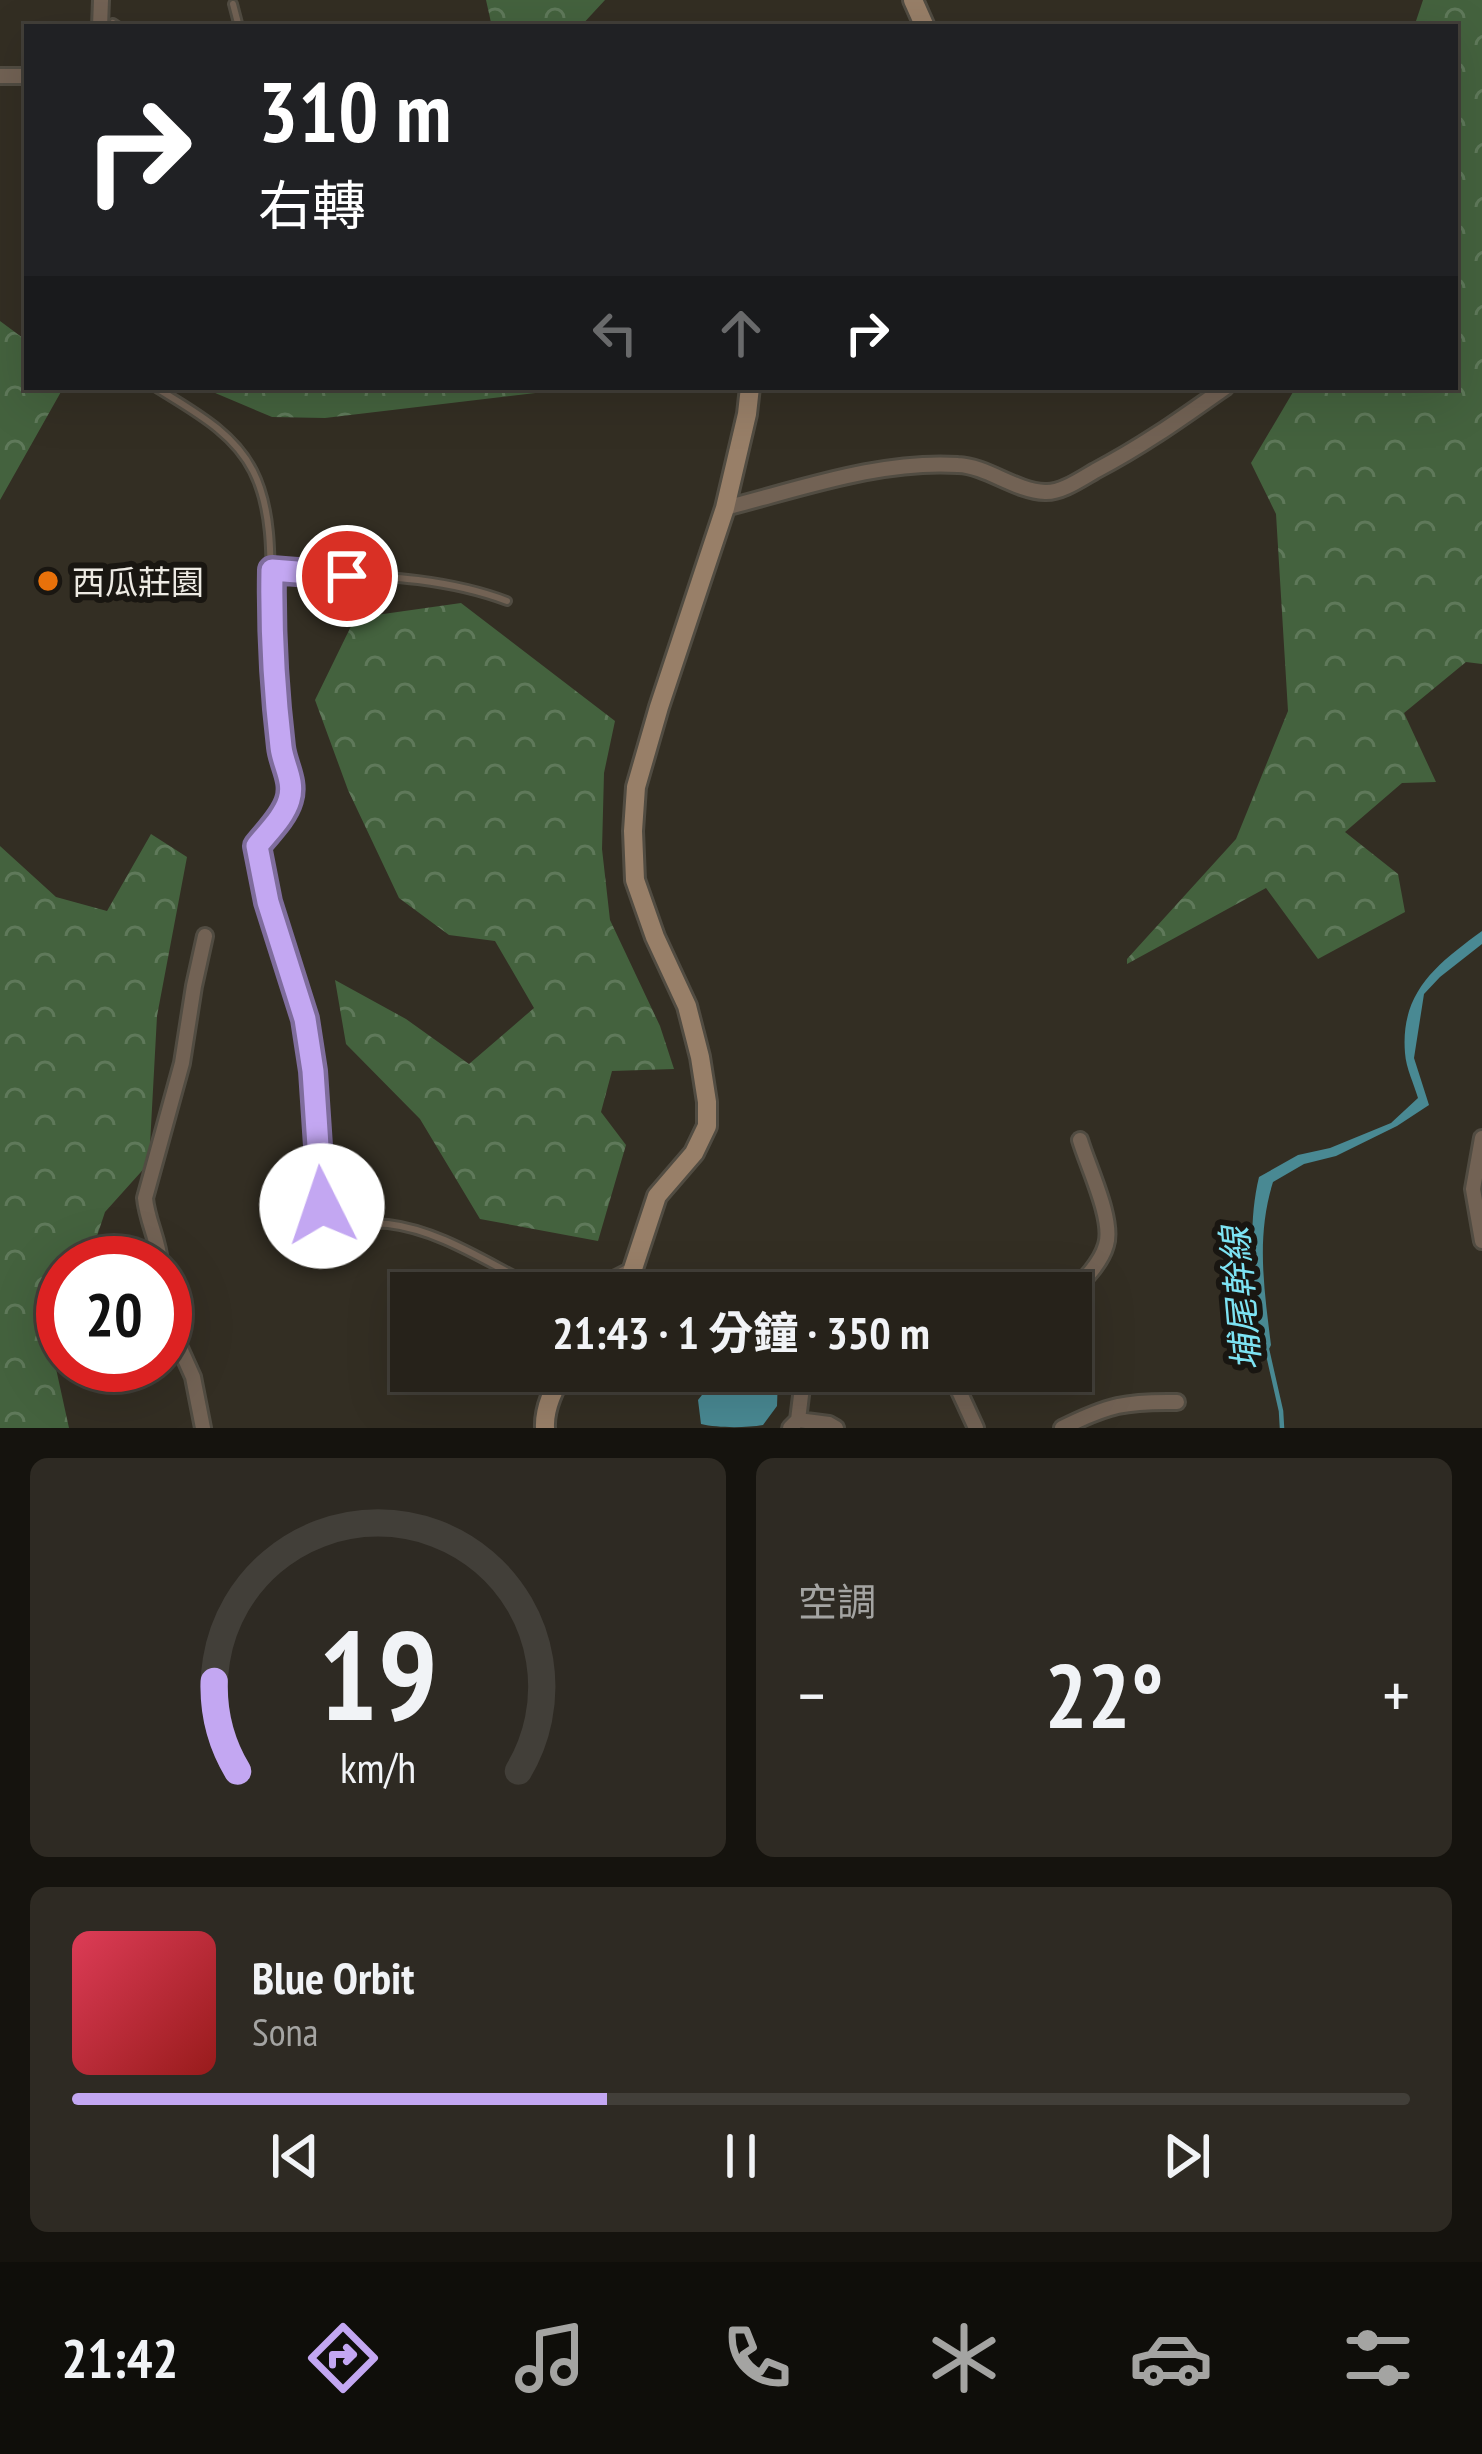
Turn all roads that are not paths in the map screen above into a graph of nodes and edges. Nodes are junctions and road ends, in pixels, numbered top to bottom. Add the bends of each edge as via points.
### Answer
1 (233, 4) dead end
2 (238, 24) edge
3 (160, 390) edge
4 (750, 390) edge
5 (1222, 390) edge
6 (724, 508) junction
7 (272, 570) junction
8 (507, 601) dead end
9 (205, 936) dead end
10 (1482, 1138) edge
11 (1080, 1140) dead end
12 (153, 1236) edge
13 (1482, 1241) edge
14 (634, 1265) junction
15 (632, 1272) edge
16 (1090, 1272) edge
17 (192, 1375) edge
18 (553, 1392) edge
19 (800, 1392) edge
20 (959, 1392) edge
21 (1177, 1402) dead end
22 (794, 1424) edge
23 (203, 1428) edge
24 (545, 1428) edge
25 (836, 1428) edge
26 (976, 1428) edge
27 (1062, 1428) edge

1 - 2 lane
3 - 7 lane via 213,424 253,470
4 - 6 street
5 - 6 street via 1150,442 1047,493 965,465 916,464
6 - 14 street via 658,707 633,831 635,880 687,1006 707,1126 657,1196
7 - 8 lane via 422,579
7 - 14 lane via 271,635 291,797 257,846 305,1019 327,1216 345,1226 385,1223 432,1234 542,1287 575,1289
9 - 12 street via 182,1064 145,1198
10 - 13 street via 1473,1189
11 - 16 street via 1108,1227
14 - 15 street
17 - 23 street
18 - 24 street
19 - 22 street
20 - 26 street
21 - 27 street via 1104,1407
22 - 25 street

